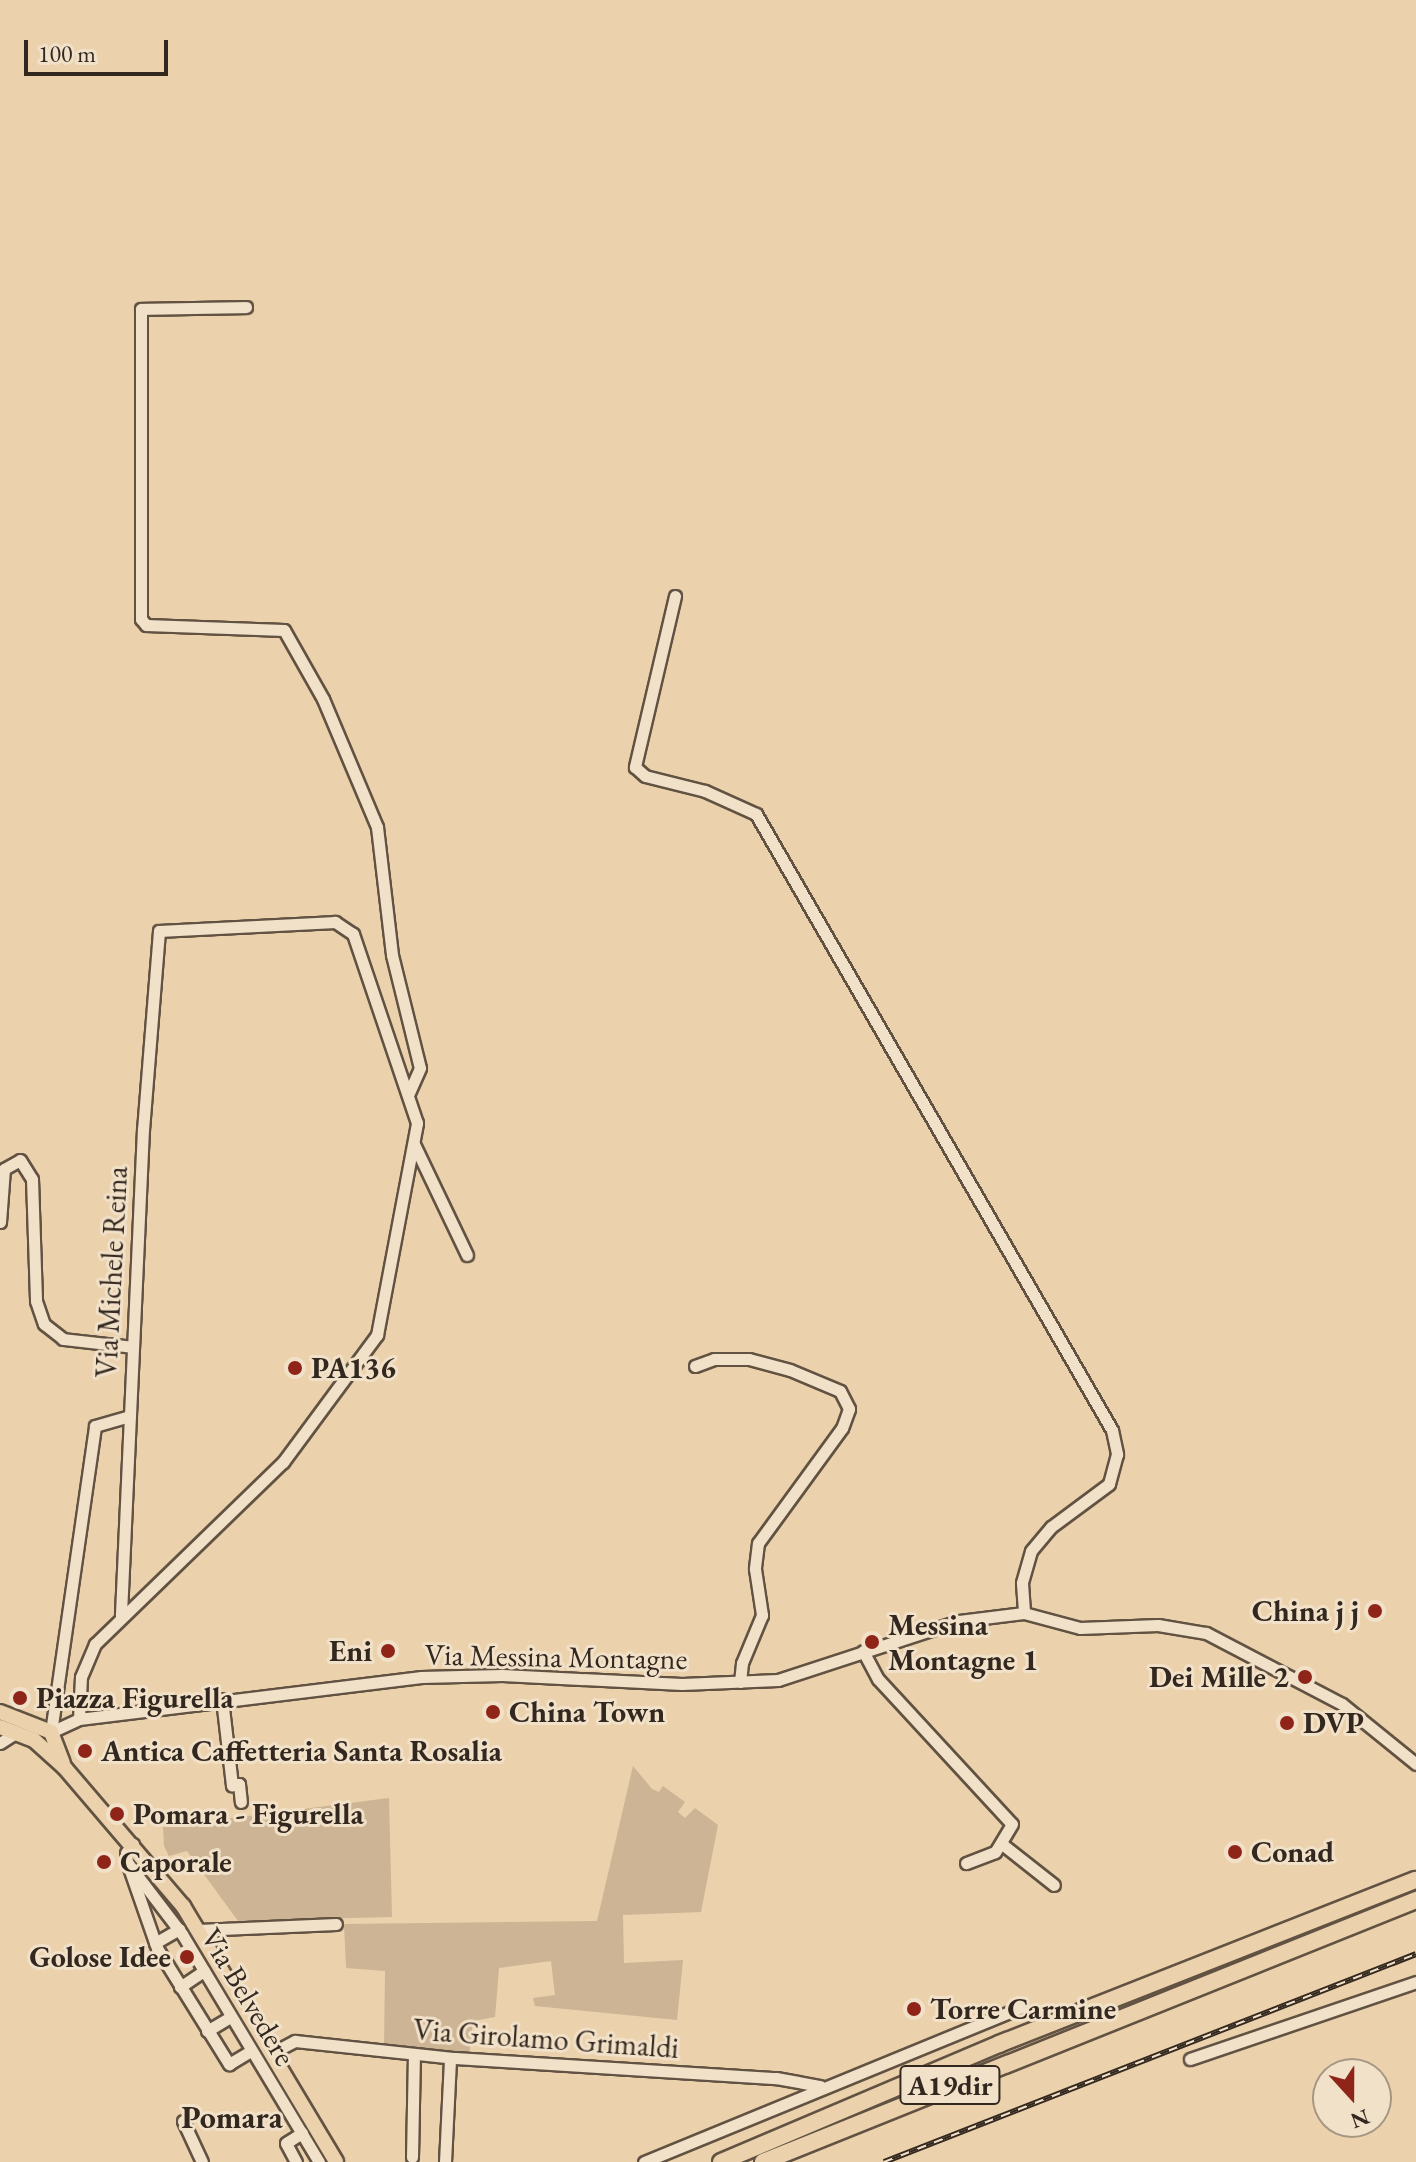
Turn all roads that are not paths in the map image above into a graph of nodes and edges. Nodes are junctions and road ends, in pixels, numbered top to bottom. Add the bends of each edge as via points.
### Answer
1 (246, 307) dead end
2 (675, 596) dead end
3 (409, 1093) junction
4 (414, 1144) junction
5 (0, 1222) edge
6 (467, 1255) dead end
7 (133, 1347) junction
8 (695, 1366) dead end
9 (130, 1416) junction
10 (1024, 1613) junction
11 (121, 1616) junction
12 (863, 1651) junction
13 (86, 1656) junction
14 (60, 1663) junction
15 (740, 1682) junction
16 (222, 1699) junction
17 (0, 1712) edge
18 (79, 1719) junction
19 (0, 1727) edge
20 (17, 1732) junction
21 (51, 1732) junction
22 (34, 1740) junction
23 (0, 1743) edge
24 (1416, 1764) edge
25 (65, 1768) junction
26 (241, 1802) dead end
27 (133, 1844) junction
28 (1002, 1844) junction
29 (127, 1862) junction
30 (966, 1863) dead end
31 (1416, 1880) edge
32 (1054, 1885) dead end
33 (1416, 1900) edge
34 (162, 1904) junction
35 (146, 1916) junction
36 (336, 1924) dead end
37 (179, 1929) junction
38 (198, 1930) junction
39 (155, 1943) junction
40 (204, 1971) junction
41 (1416, 1982) edge
42 (180, 1987) junction
43 (1021, 2007) dead end
44 (230, 2017) junction
45 (207, 2031) junction
46 (251, 2051) junction
47 (272, 2053) junction
48 (414, 2054) junction
49 (450, 2058) junction
50 (1190, 2059) dead end
51 (820, 2086) junction
52 (183, 2121) dead end
53 (302, 2133) junction
54 (412, 2157) dead end
55 (724, 2160) edge
56 (202, 2162) edge
57 (296, 2162) edge
58 (319, 2162) edge
59 (336, 2162) edge
60 (445, 2162) edge
61 (644, 2162) edge
62 (763, 2162) edge

1 - 3 street via 141,309 141,619 146,625 284,630 323,699 377,827 392,955 420,1068
2 - 10 street via 635,767 645,776 705,791 756,814 1112,1430 1117,1454 1109,1484 1051,1527 1031,1551 1022,1583
3 - 4 street via 417,1123
3 - 7 street, Via Michele Reina via 353,934 335,922 159,931
4 - 6 street
4 - 11 street via 377,1335 283,1462
5 - 7 street via 4,1169 20,1160 32,1179 36,1301 44,1324 63,1339
7 - 9 street, Via Michele Reina
8 - 15 street via 714,1359 749,1359 790,1370 840,1391 849,1409 842,1428 758,1543 755,1569 762,1615 742,1663
9 - 11 street, Via Michele Reina
9 - 14 street via 95,1426
10 - 12 street, Via Messina Montagne via 974,1617
10 - 24 street, Via Messina Montagne via 1080,1628 1158,1625 1206,1633 1342,1704
11 - 13 street
12 - 15 street, Via Messina Montagne via 778,1680
12 - 28 street via 878,1679 1006,1813 1012,1824
13 - 14 street
13 - 18 street
14 - 21 street
15 - 16 street, Via Messina Montagne via 421,1677
16 - 18 street, Via Messina Montagne
16 - 26 street via 232,1785 239,1784
17 - 21 main road
18 - 21 street, Via Messina Montagne
19 - 20 main road
20 - 22 main road
20 - 23 street
21 - 22 main road
21 - 25 main road
22 - 25 main road
25 - 27 main road
27 - 29 street
27 - 38 main road
28 - 30 street via 983,1859
28 - 32 street
29 - 34 street, Via Belvedere
29 - 35 street
31 - 55 highway, A19dir
33 - 62 highway, A19dir
34 - 35 street
34 - 37 street, Via Belvedere
35 - 39 street
36 - 38 street
37 - 39 street
37 - 40 street, Via Belvedere
38 - 47 main road
39 - 42 street
40 - 42 street
40 - 44 street, Via Belvedere
41 - 50 street
42 - 45 street
43 - 51 street
44 - 45 street
44 - 46 street, Via Belvedere
45 - 46 street via 229,2064
46 - 53 street, Via Belvedere
47 - 48 street, Via Girolamo Grimaldi via 295,2041
47 - 59 main road
48 - 49 street, Via Girolamo Grimaldi
48 - 54 street
49 - 51 street, Via Girolamo Grimaldi via 776,2078
49 - 60 street
51 - 61 street
52 - 56 street
53 - 57 street via 286,2143
53 - 58 street, Via Belvedere

